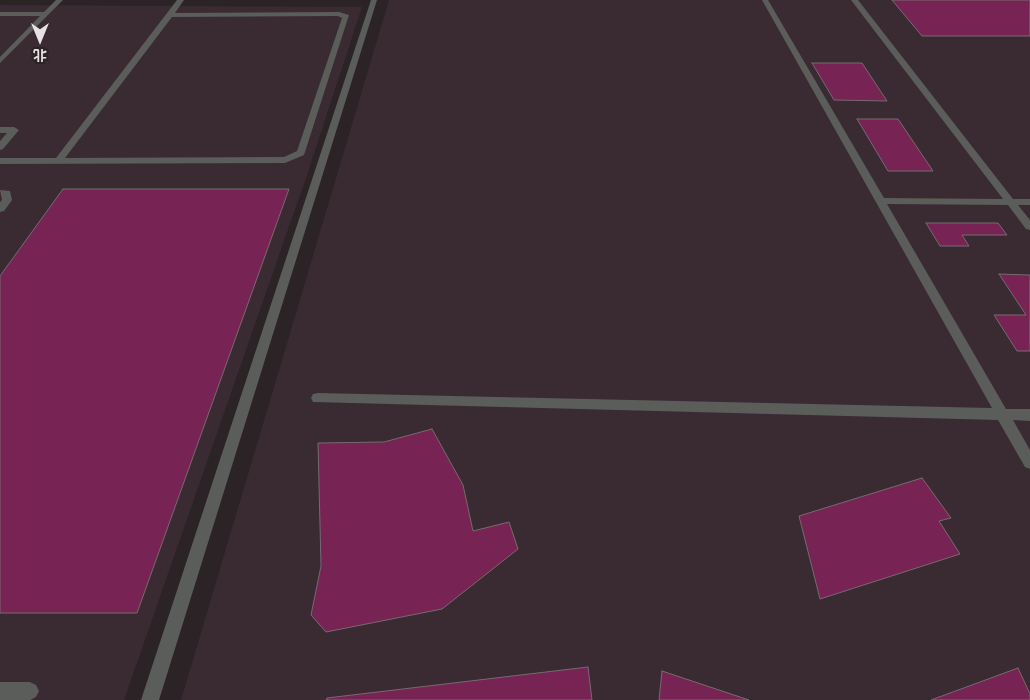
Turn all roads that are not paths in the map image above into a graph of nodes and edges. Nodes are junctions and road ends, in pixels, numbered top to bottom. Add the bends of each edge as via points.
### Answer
1 (60, 0) edge
2 (181, 0) edge
3 (374, 0) edge
4 (765, 0) edge
5 (854, 0) edge
6 (0, 14) edge
7 (46, 14) junction
8 (170, 15) junction
9 (0, 61) edge
10 (0, 130) edge
11 (0, 147) edge
12 (59, 160) junction
13 (0, 161) edge
14 (0, 193) edge
15 (880, 201) junction
16 (1010, 202) junction
17 (1030, 202) edge
18 (0, 209) edge
19 (1030, 227) edge
20 (318, 398) dead end
21 (1003, 415) junction
22 (1030, 415) edge
23 (1030, 462) edge
24 (0, 691) edge
25 (30, 691) dead end
26 (150, 700) edge

1 - 7 street
2 - 8 street
3 - 26 street
4 - 15 street
5 - 16 street
6 - 7 street
7 - 9 street
8 - 12 street
8 - 12 street via 339,14 346,18 301,153 285,160
10 - 11 street via 14,130
12 - 13 street
14 - 18 street via 6,193 6,200
15 - 16 street
15 - 21 street
16 - 17 street
16 - 19 street
20 - 21 street
21 - 22 street
21 - 23 street
24 - 25 street

